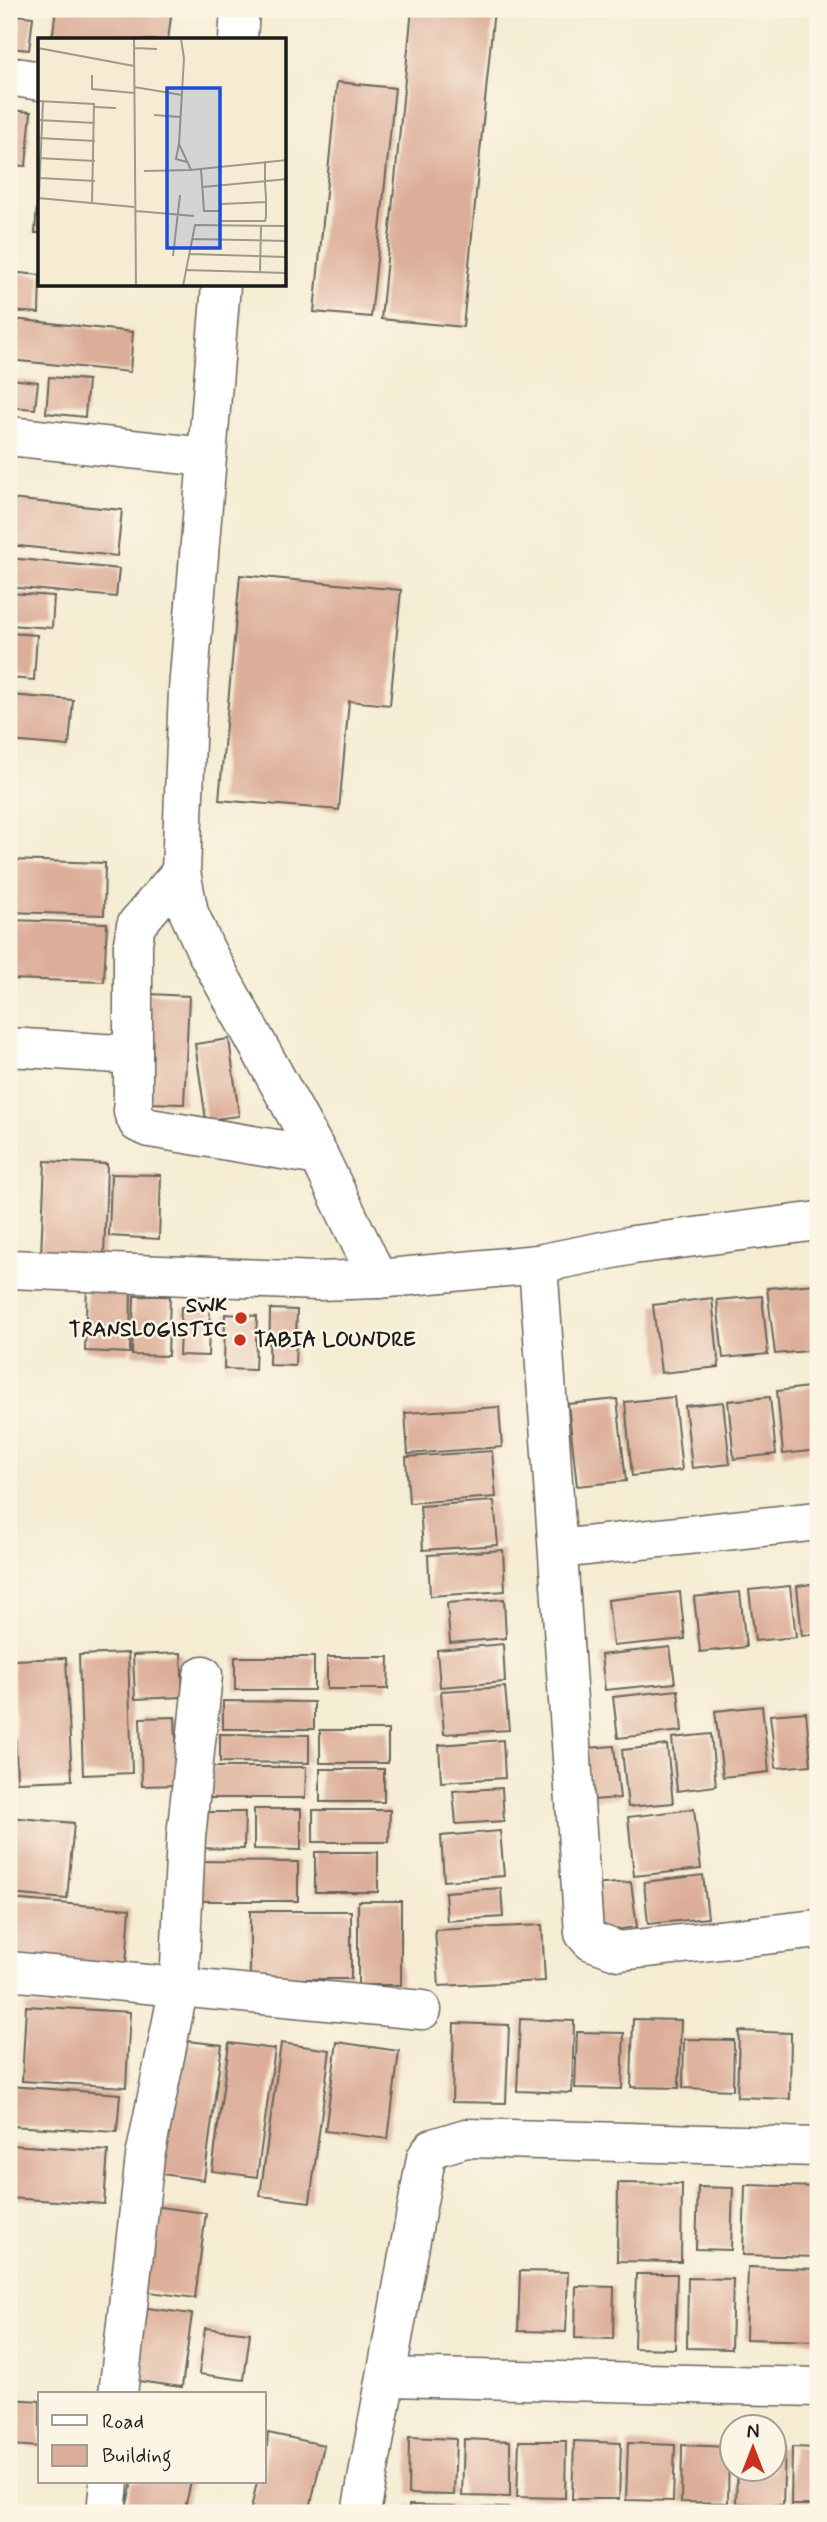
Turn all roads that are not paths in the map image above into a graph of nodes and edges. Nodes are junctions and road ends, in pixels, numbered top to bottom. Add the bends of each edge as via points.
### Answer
1 (240, 9) edge
2 (239, 38) edge
3 (9, 76) edge
4 (38, 81) edge
5 (221, 287) edge
6 (9, 436) edge
7 (206, 457) junction
8 (181, 872) junction
9 (9, 1047) edge
10 (133, 1055) junction
11 (319, 1156) junction
12 (818, 1221) edge
13 (538, 1264) junction
14 (9, 1269) edge
15 (378, 1279) junction
16 (818, 1521) edge
17 (558, 1549) junction
18 (203, 1675) dead end
19 (818, 1929) edge
20 (9, 1970) edge
21 (179, 1986) junction
22 (422, 2010) dead end
23 (818, 2147) edge
24 (388, 2376) junction
25 (818, 2387) edge
26 (118, 2392) edge
27 (109, 2484) edge
28 (106, 2513) edge
29 (361, 2513) edge

1 - 2 street
3 - 4 street
5 - 7 street
6 - 7 street
7 - 8 street via 188,690
8 - 10 street via 136,925
8 - 11 street via 189,913 206,951
9 - 10 street
10 - 11 street via 133,1112 138,1123
11 - 15 street
12 - 13 street via 633,1245
13 - 15 street
13 - 17 street
14 - 15 street via 318,1281
16 - 17 street
17 - 19 street via 584,1933 591,1941 619,1951
18 - 21 street via 186,1837
20 - 21 street
21 - 22 street
21 - 26 street via 145,2157
23 - 24 street via 466,2138 433,2148 426,2158
24 - 25 street
24 - 29 street
27 - 28 street

